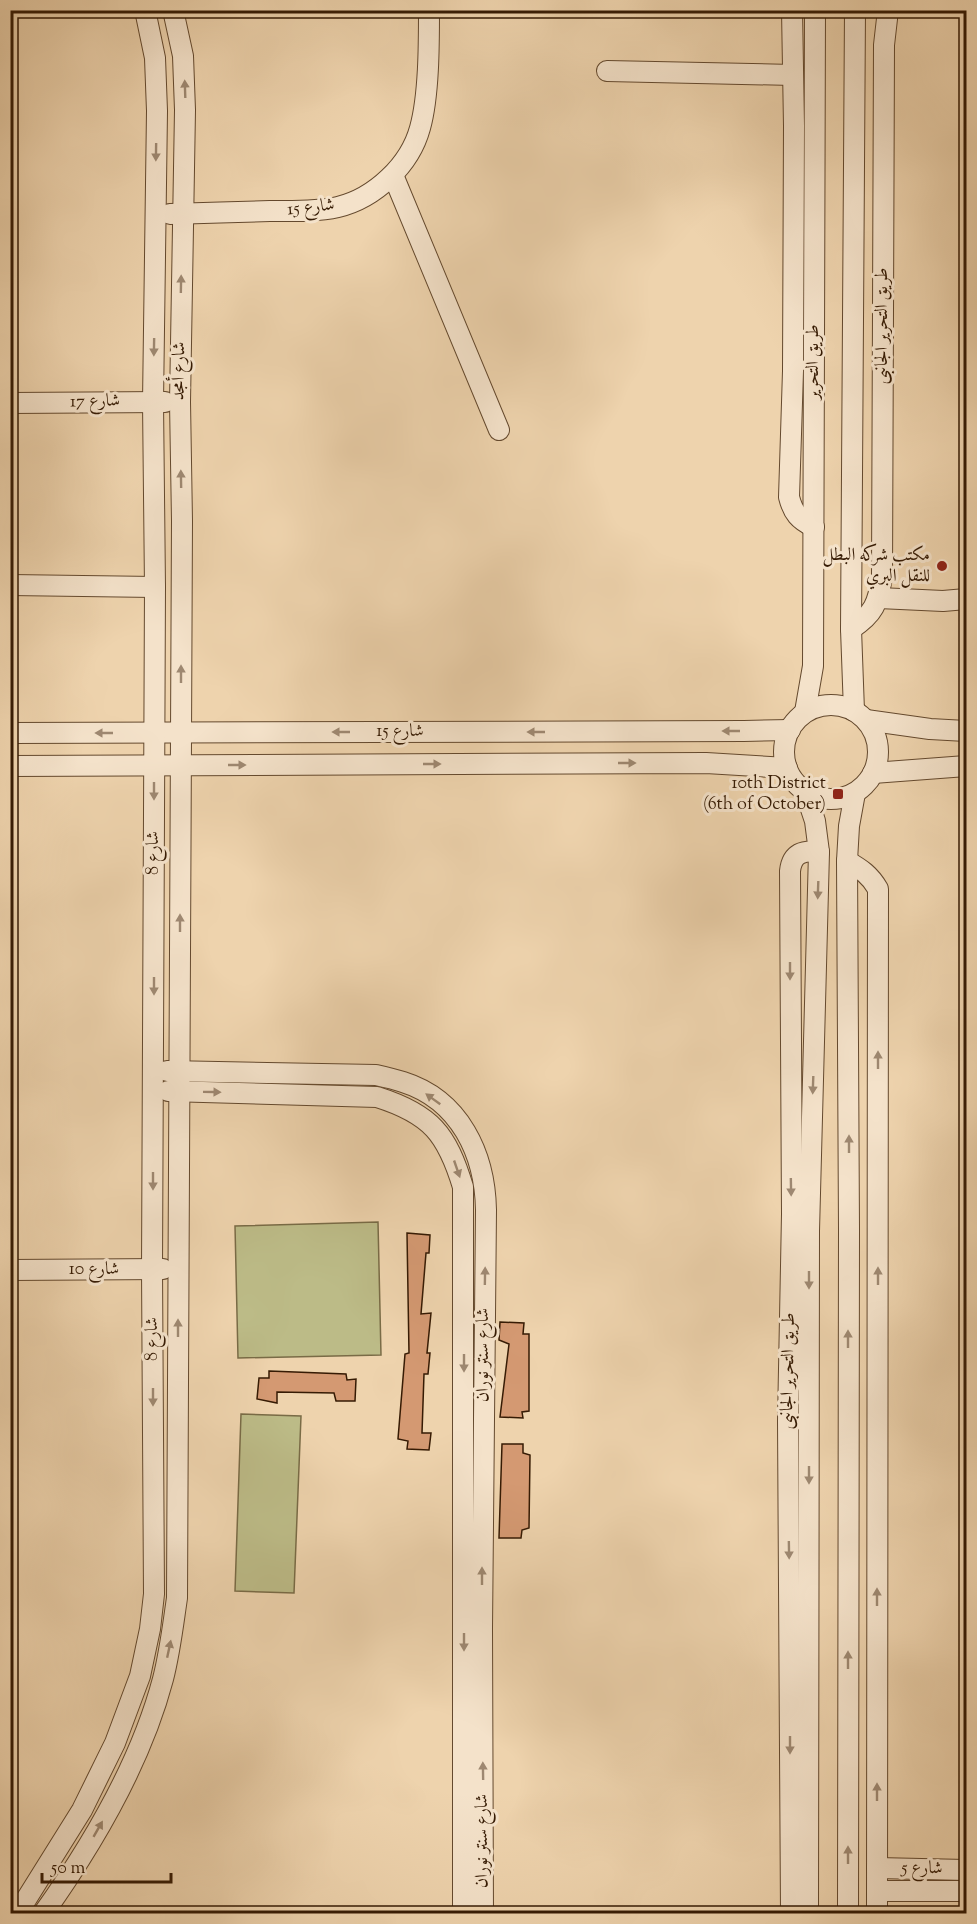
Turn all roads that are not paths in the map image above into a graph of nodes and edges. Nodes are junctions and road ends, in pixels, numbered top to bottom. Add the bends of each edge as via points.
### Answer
1 (145, 10) edge
2 (173, 10) edge
3 (429, 10) edge
4 (792, 10) edge
5 (815, 10) edge
6 (855, 10) edge
7 (888, 10) edge
8 (607, 71) dead end
9 (793, 75) junction
10 (393, 175) junction
11 (183, 213) junction
12 (155, 214) junction
13 (883, 343) junction
14 (854, 344) junction
15 (153, 402) junction
16 (180, 402) junction
17 (10, 403) edge
18 (499, 430) dead end
19 (814, 527) junction
20 (10, 585) edge
21 (155, 587) junction
22 (879, 598) junction
23 (966, 599) edge
24 (851, 629) junction
25 (805, 712) junction
26 (860, 715) junction
27 (790, 730) junction
28 (966, 731) edge
29 (154, 732) junction
30 (10, 733) edge
31 (181, 733) junction
32 (181, 765) junction
33 (10, 766) edge
34 (154, 766) junction
35 (966, 766) edge
36 (787, 768) junction
37 (873, 773) junction
38 (805, 791) junction
39 (855, 793) junction
40 (819, 852) junction
41 (847, 861) junction
42 (154, 1071) junction
43 (179, 1081) junction
44 (153, 1091) junction
45 (800, 1253) junction
46 (152, 1269) junction
47 (178, 1269) junction
48 (10, 1270) edge
49 (848, 1383) junction
50 (878, 1383) junction
51 (877, 1868) junction
52 (966, 1870) edge
53 (877, 1891) junction
54 (966, 1892) edge
55 (17, 1914) edge
56 (43, 1914) edge
57 (464, 1914) edge
58 (483, 1914) edge
59 (791, 1914) edge
60 (808, 1914) edge
61 (848, 1914) edge
62 (877, 1914) edge

1 -> 12 street, شارع أمجد via 155,58
11 -> 2 street, شارع أمجد via 183,57
3 - 10 street, شارع 15 via 420,130
4 - 9 street
5 - 19 street, طريق التحرير
6 - 14 street
7 - 13 street, طريق التحرير الجانبى via 884,45
8 - 9 street
9 - 19 street via 789,497 802,521
10 - 11 street, شارع 15 via 368,194 339,206
10 - 18 street
11 - 12 street, شارع 15
16 -> 11 street, شارع أمجد
12 -> 15 street, شارع أمجد
13 - 14 street
13 - 22 street, طريق التحرير الجانبى
14 - 24 street
15 - 16 street, شارع 17
15 - 17 street, شارع 17
15 - 21 street, شارع أمجد
31 -> 16 street, شارع أمجد
19 - 25 street, طريق التحرير via 813,666
20 - 21 street
21 - 29 street, شارع أمجد
22 - 23 street
22 - 24 street via 868,616
24 - 26 street
25 - 26 street via 838,705
25 - 27 street
26 - 28 street via 919,728
26 - 37 street via 872,728 878,746
27 -> 31 street, شارع 15
27 - 36 street via 784,749
29 -> 30 street, شارع 15
29 - 31 street, شارع 15
29 - 34 street, شارع 8
31 - 32 street, شارع 8
32 - 34 street, شارع 15
32 -> 36 street, شارع 15 via 706,763
43 -> 32 street, شارع 8
33 - 34 street, شارع 15
34 -> 42 street, شارع 8
35 - 37 street
36 - 38 street
37 - 39 street
38 - 39 street via 835,799
38 - 40 street via 815,821
39 - 41 street
40 -> 45 street
40 -> 45 street, طريق التحرير الجانبى via 806,850 797,855 790,871
49 -> 41 street
50 -> 41 street via 878,890 872,878
42 - 43 street, شارع سنتر نوران
42 - 44 street, شارع 8
43 - 44 street, شارع سنتر نوران
43 - 47 street, شارع 8
43 -> 57 street, شارع سنتر نوران via 377,1096 402,1104 424,1118 442,1136 455,1162 463,1187
58 -> 43 street, شارع سنتر نوران via 486,1186 480,1163 454,1116 432,1096 405,1082 376,1075
44 -> 46 street, شارع 8
45 -> 59 street, طريق التحرير الجانبى via 788,1421
45 -> 60 street
46 - 47 street, شارع 10
46 - 48 street, شارع 10
46 -> 55 street, شارع 8 via 154,1594 150,1629 140,1676 115,1743 82,1810
56 -> 47 street, شارع 8 via 88,1846 127,1773 151,1718 172,1638 178,1557
49 - 50 street
61 -> 49 street
51 -> 50 street
51 - 52 street, شارع 5
51 - 53 street
53 - 54 street, شارع 5
53 - 62 street

